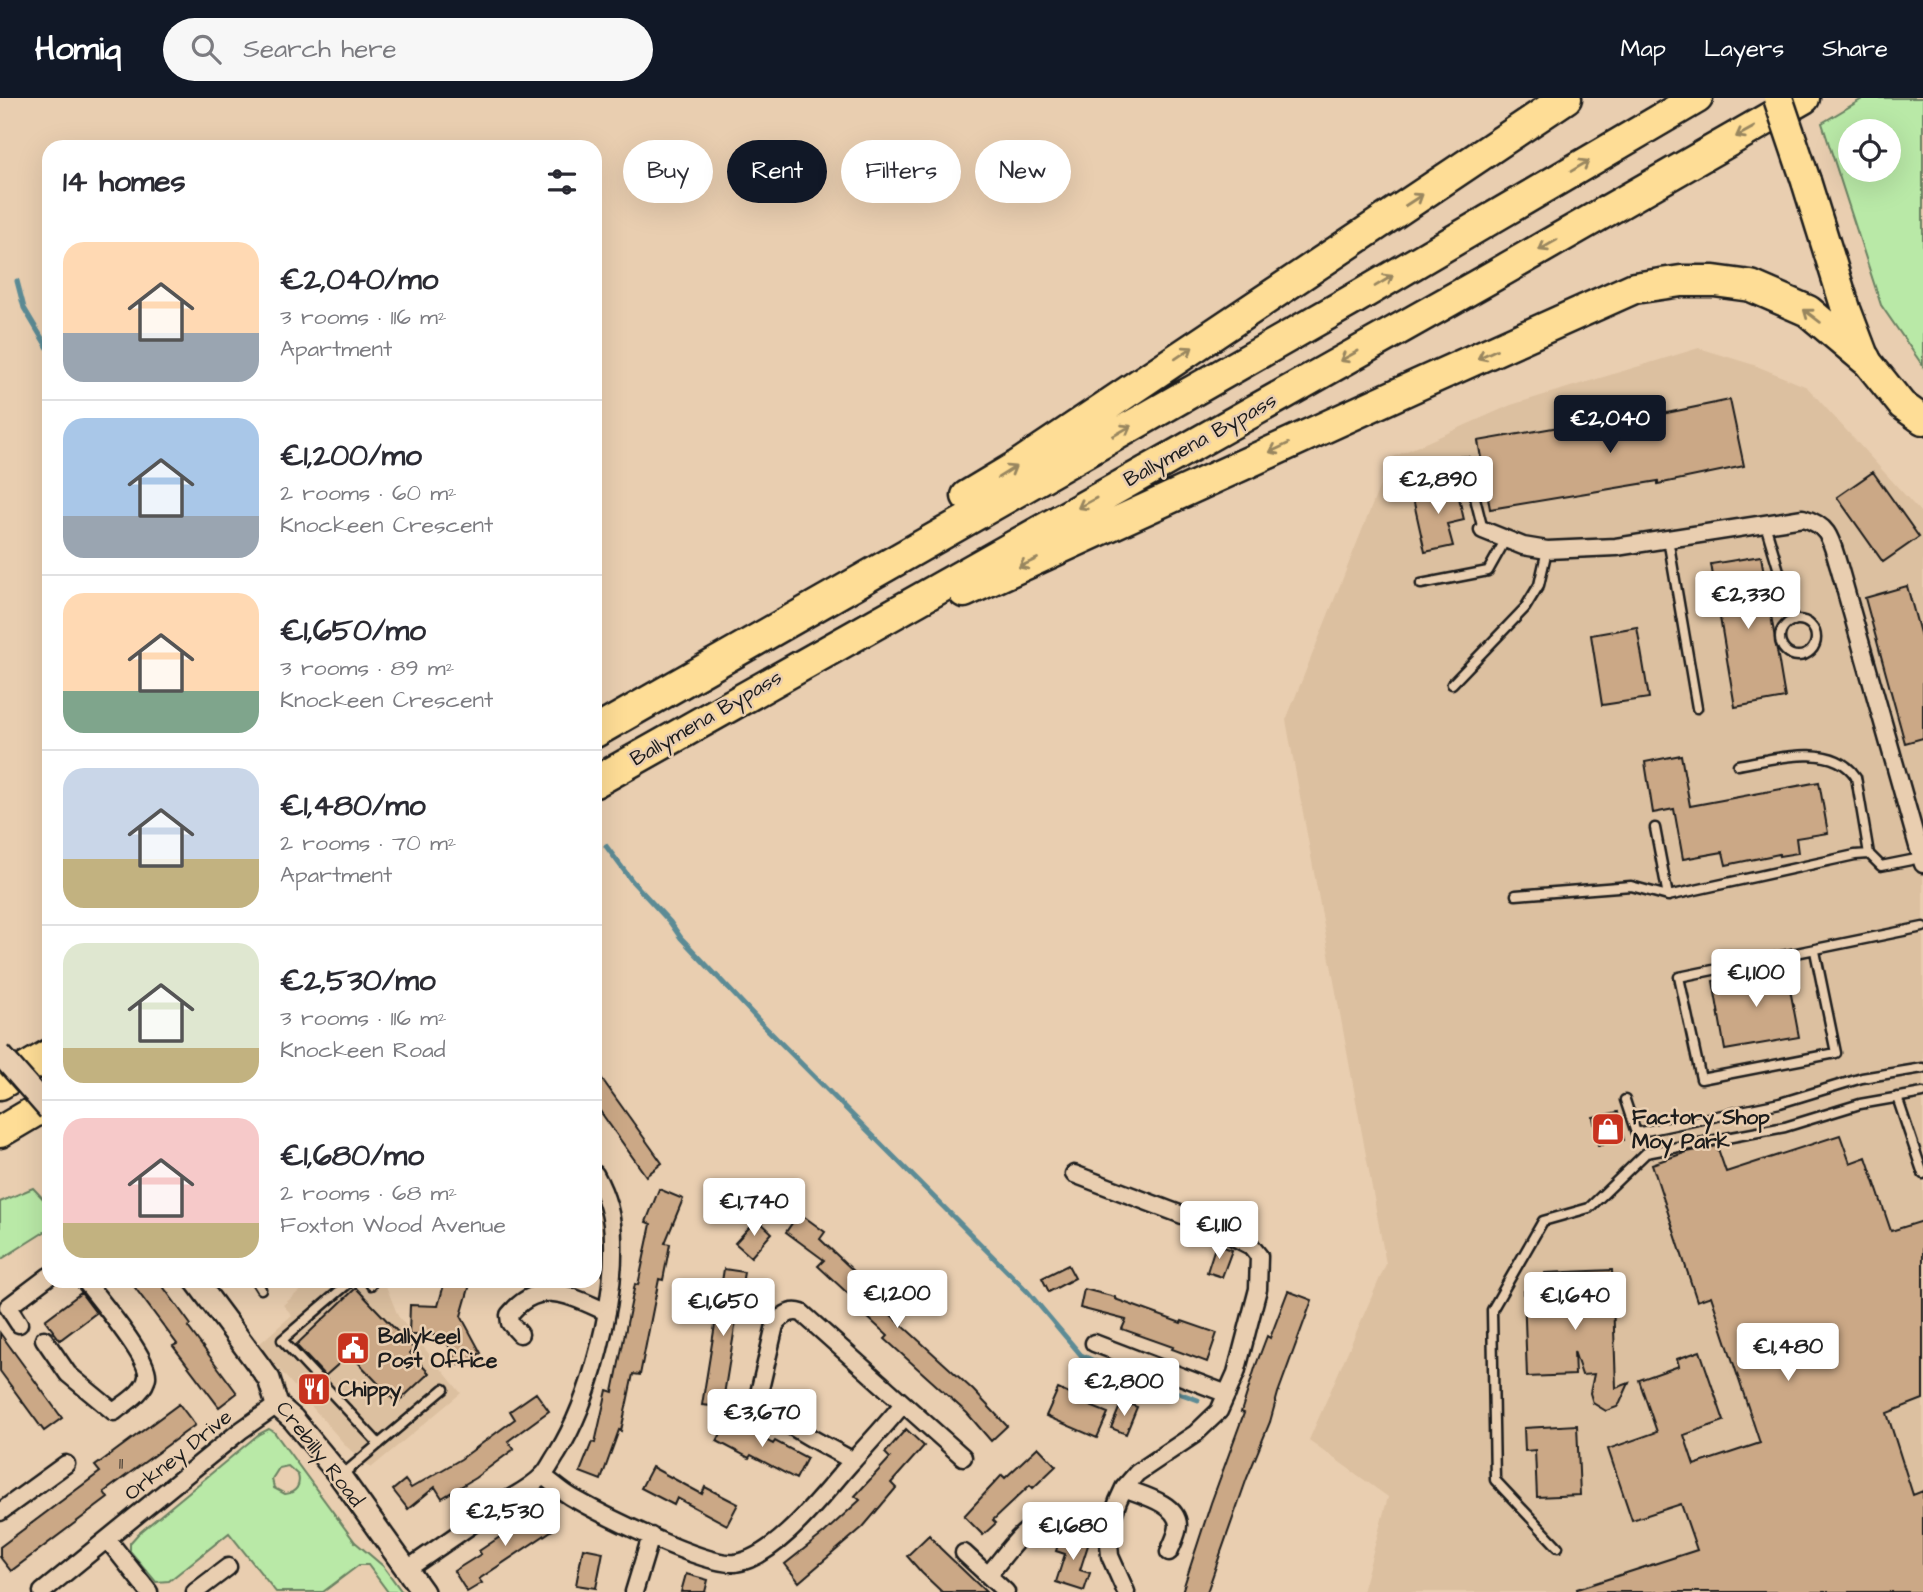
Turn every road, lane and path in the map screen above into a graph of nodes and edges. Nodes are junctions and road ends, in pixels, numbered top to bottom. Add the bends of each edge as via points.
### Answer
1 (1566, 98) edge
2 (1697, 98) edge
3 (1778, 98) edge
4 (1804, 98) edge
5 (1865, 359) junction
6 (1923, 420) edge
7 (1441, 463) dead end
8 (1765, 524) junction
9 (1483, 530) joint
10 (1506, 539) junction
11 (1668, 539) junction
12 (1547, 550) junction
13 (1421, 584) dead end
14 (1794, 621) junction
15 (1452, 684) dead end
16 (1698, 708) dead end
17 (602, 723) edge
18 (602, 728) edge
19 (641, 755) junction
20 (1738, 765) dead end
21 (602, 778) edge
22 (1655, 828) dead end
23 (1869, 854) junction
24 (1922, 861) edge
25 (1516, 895) dead end
26 (1668, 896) junction
27 (1923, 927) edge
28 (1815, 951) junction
29 (0, 1054) edge
30 (42, 1059) edge
31 (1923, 1068) edge
32 (0, 1084) edge
33 (1923, 1093) edge
34 (1897, 1097) junction
35 (1625, 1100) dead end
36 (42, 1102) edge
37 (42, 1107) edge
38 (0, 1132) edge
39 (1074, 1174) dead end
40 (1923, 1174) edge
41 (602, 1188) edge
42 (42, 1281) edge
43 (90, 1288) edge
44 (201, 1288) edge
45 (343, 1288) edge
46 (607, 1312) junction
47 (19, 1324) dead end
48 (520, 1334) dead end
49 (44, 1339) dead end
50 (1094, 1343) dead end
51 (444, 1389) dead end
52 (1227, 1394) junction
53 (903, 1404) junction
54 (277, 1405) junction
55 (379, 1444) junction
56 (963, 1457) dead end
57 (853, 1461) junction
58 (66, 1464) dead end
59 (340, 1476) junction
60 (543, 1476) junction
61 (1124, 1488) junction
62 (0, 1512) edge
63 (1108, 1530) junction
64 (651, 1536) junction
65 (108, 1540) junction
66 (1558, 1547) dead end
67 (1169, 1552) dead end
68 (964, 1553) dead end
69 (228, 1567) dead end
70 (406, 1570) junction
71 (988, 1575) junction
72 (42, 1592) edge
73 (149, 1592) edge
74 (195, 1592) edge
75 (423, 1592) edge
76 (634, 1592) edge
77 (1006, 1592) edge
78 (1126, 1592) edge

17 -> 1 highway via 1017,466
18 -> 2 highway, Ballymena Bypass
3 - 5 highway, bridge
4 -> 19 highway, Ballymena Bypass
5 - 6 highway via 1902,405
5 -> 19 highway via 1808,311 1751,286 1681,281 1634,288 872,633
7 - 9 lane via 1466,462
8 - 11 street
8 - 14 lane
8 - 24 street via 1803,518 1827,531
9 - 10 street
10 - 12 street
10 - 13 lane via 1488,571
11 - 12 street
11 - 16 lane
12 - 15 lane via 1539,585 1525,608
14 - 14 lane via 1805,622 1816,635 1814,646 1801,657 1780,645 1783,627
19 - 21 highway, Ballymena Bypass
20 - 23 lane via 1801,754 1850,767 1856,777
22 - 26 lane
23 - 24 lane via 1881,866
23 - 26 lane
25 - 26 lane via 1631,886
27 - 28 lane
28 - 28 lane via 1679,977 1701,1079 1836,1053
29 - 36 street, bridge
30 - 32 highway
31 - 35 lane via 1862,1078 1780,1103 1636,1133
33 - 34 lane
34 - 40 lane
34 - 66 lane via 1785,1127 1646,1153 1589,1208 1543,1221 1492,1310 1495,1480
37 - 38 highway
39 - 52 street via 1214,1227 1251,1246 1259,1256 1258,1289
41 - 46 street via 613,1240
42 - 47 street via 8,1307
43 - 49 street via 143,1359 147,1377 142,1388 114,1412 68,1374
44 - 54 street, Crebilly Road via 269,1379
45 - 55 lane via 282,1340
46 - 48 street via 566,1294 533,1295 509,1315
46 - 60 street via 584,1396 567,1437
50 - 52 street
51 - 55 lane
52 - 61 street via 1219,1412 1195,1434 1154,1460
53 - 56 street
53 - 57 street
53 - 57 street via 802,1313 780,1318 761,1399 775,1415
54 - 59 street, Crebilly Road
54 - 65 street, Orkney Drive
55 - 59 lane
57 - 64 street via 783,1537 735,1563 717,1561
58 - 62 street
59 - 70 street, Crebilly Road
60 - 64 street via 571,1497
60 - 70 street
61 - 63 street
61 - 67 street via 1171,1509 1177,1532
63 - 71 street via 1047,1520 1025,1533
63 - 78 street via 1110,1556
64 - 76 street
65 - 72 street, Orkney Drive
65 - 73 street
68 - 71 street
69 - 74 street
70 - 75 street, Crebilly Road
71 - 77 street

